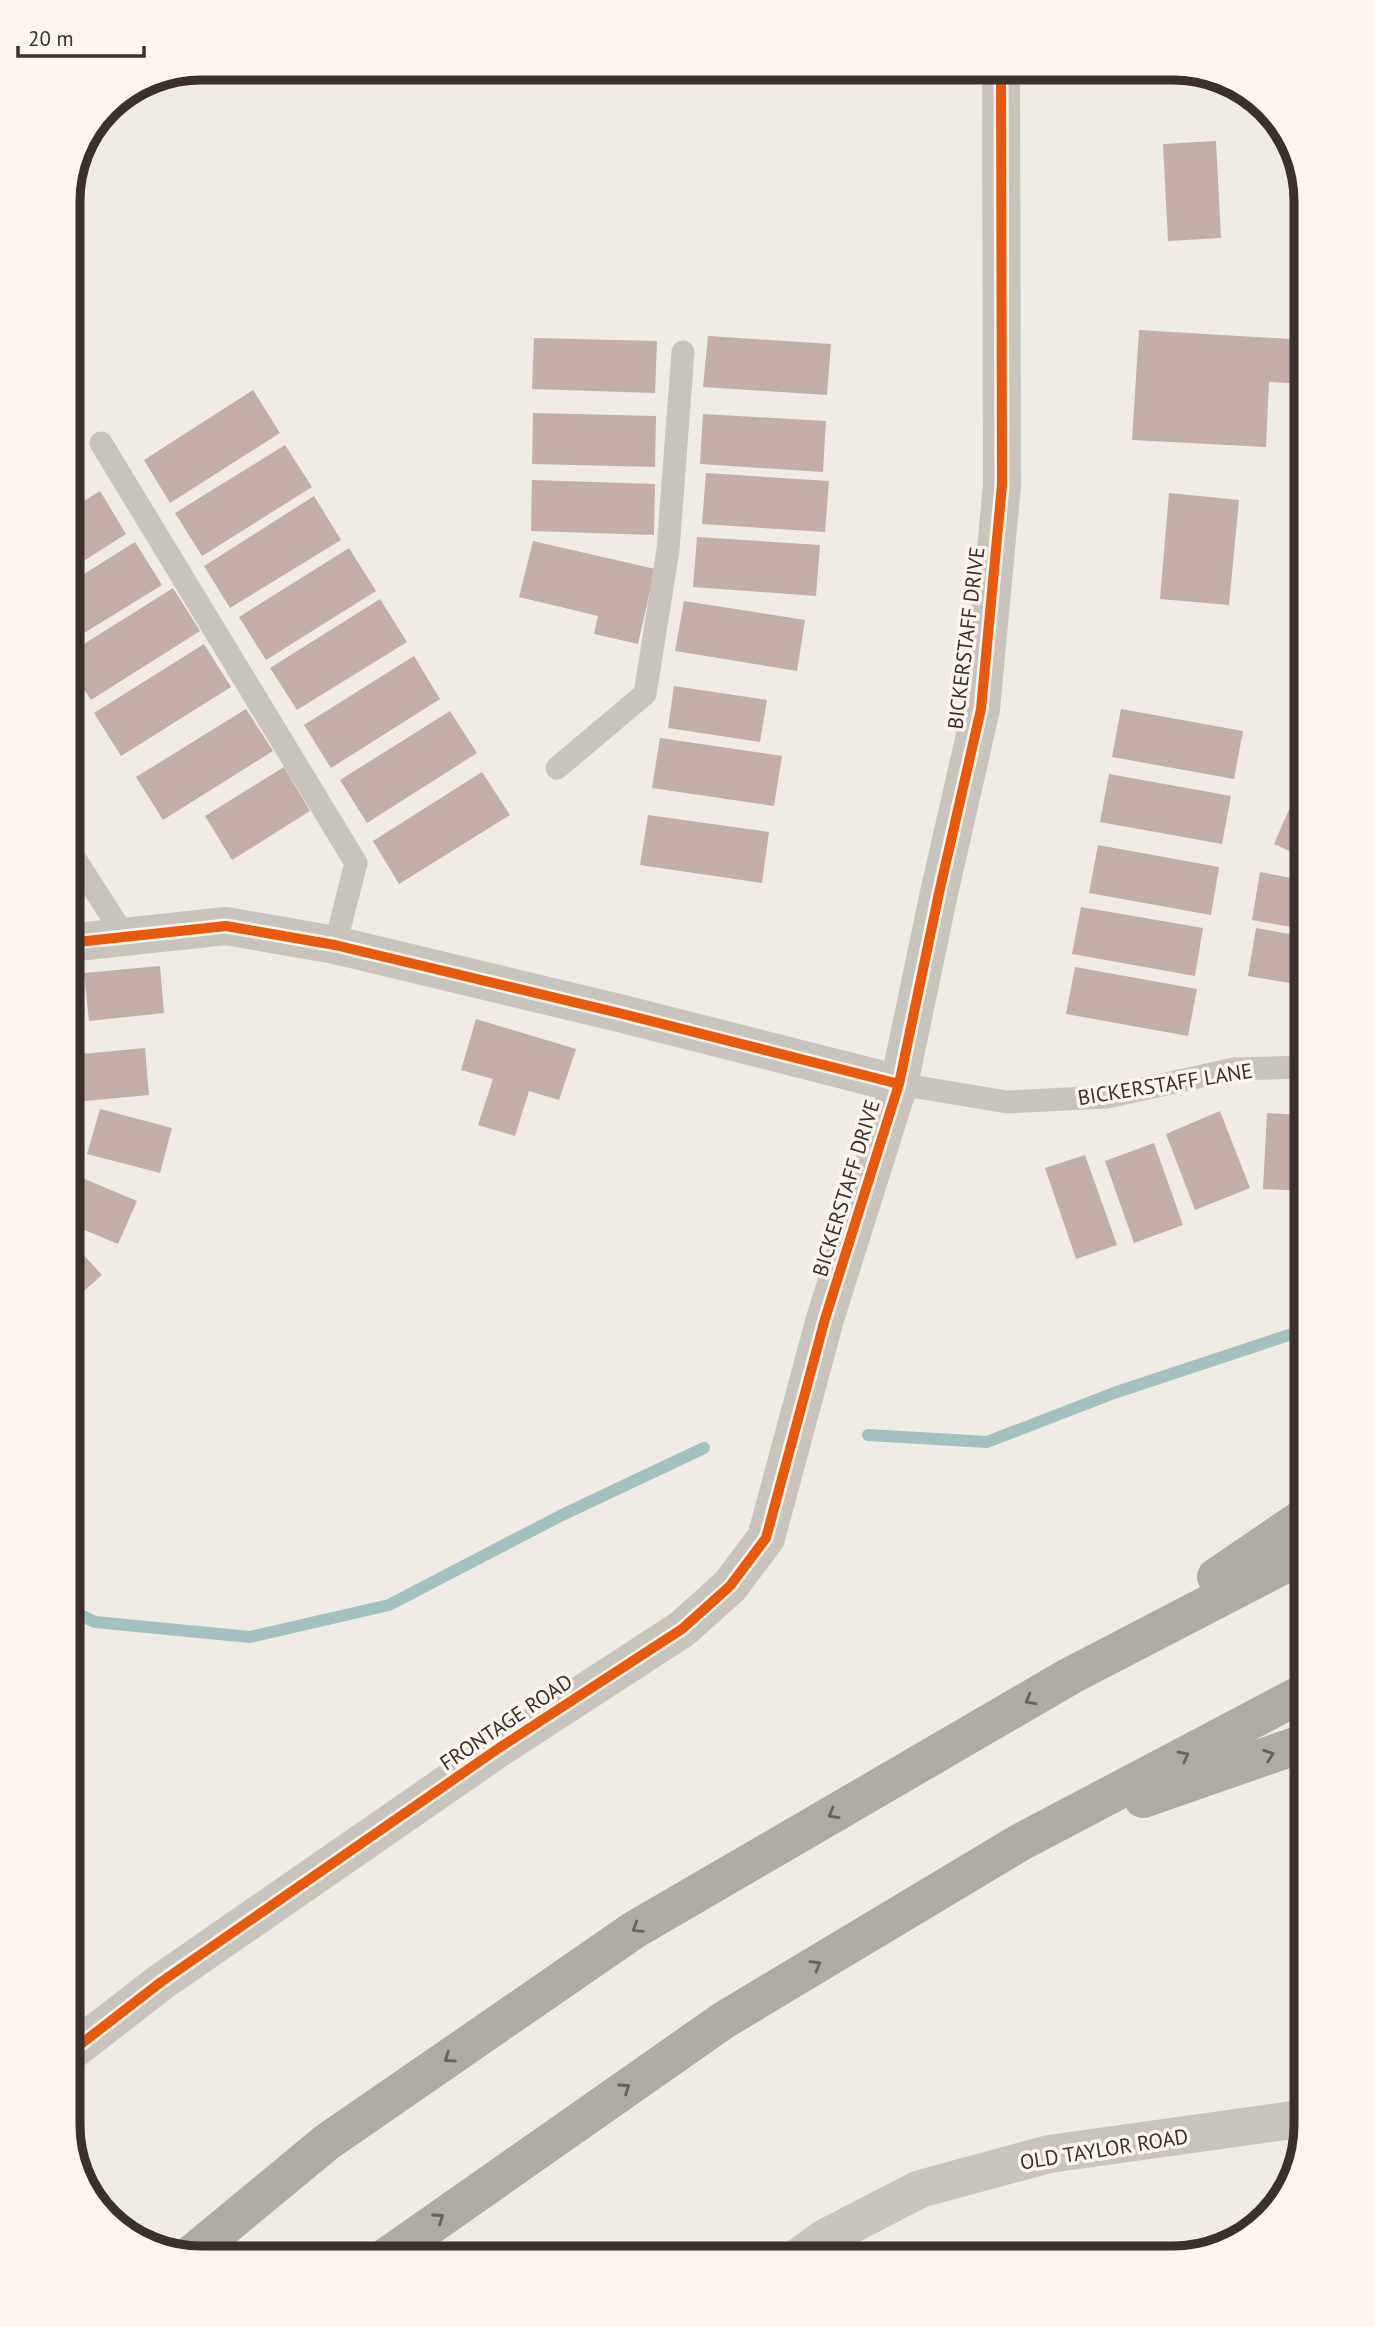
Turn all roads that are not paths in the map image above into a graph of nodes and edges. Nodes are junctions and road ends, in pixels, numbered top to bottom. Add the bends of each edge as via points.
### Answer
1 (1001, 81) edge
2 (683, 352) dead end
3 (101, 443) dead end
4 (557, 768) dead end
5 (81, 868) edge
6 (125, 937) junction
7 (81, 942) edge
8 (335, 945) junction
9 (1294, 1067) edge
10 (899, 1084) junction
11 (825, 1319) joint
12 (1294, 1524) edge
13 (1294, 1560) edge
14 (1070, 1676) junction
15 (1294, 1698) edge
16 (1294, 1747) edge
17 (1019, 1843) junction
18 (80, 2045) edge
19 (1294, 2120) edge
20 (201, 2246) edge
21 (402, 2246) edge
22 (814, 2246) edge

1 - 10 street, BICKERSTAFF DRIVE via 1002,485 981,709
2 - 4 lane via 668,550 645,694
3 - 8 lane via 356,863
5 - 6 lane
6 - 7 street
6 - 8 street via 226,926
8 - 10 street
9 - 10 lane, BICKERSTAFF LANE via 1234,1069 1107,1097 1007,1102
10 - 11 street, BICKERSTAFF DRIVE
11 - 18 street, FRONTAGE ROAD via 766,1538 730,1587 682,1629 499,1748 161,1982
12 - 14 highway
13 - 14 highway
14 -> 20 highway via 634,1930 327,2142
17 -> 15 highway
17 -> 16 highway
21 -> 17 highway via 724,2020
19 - 22 street, OLD TAYLOR ROAD via 1049,2154 920,2189

